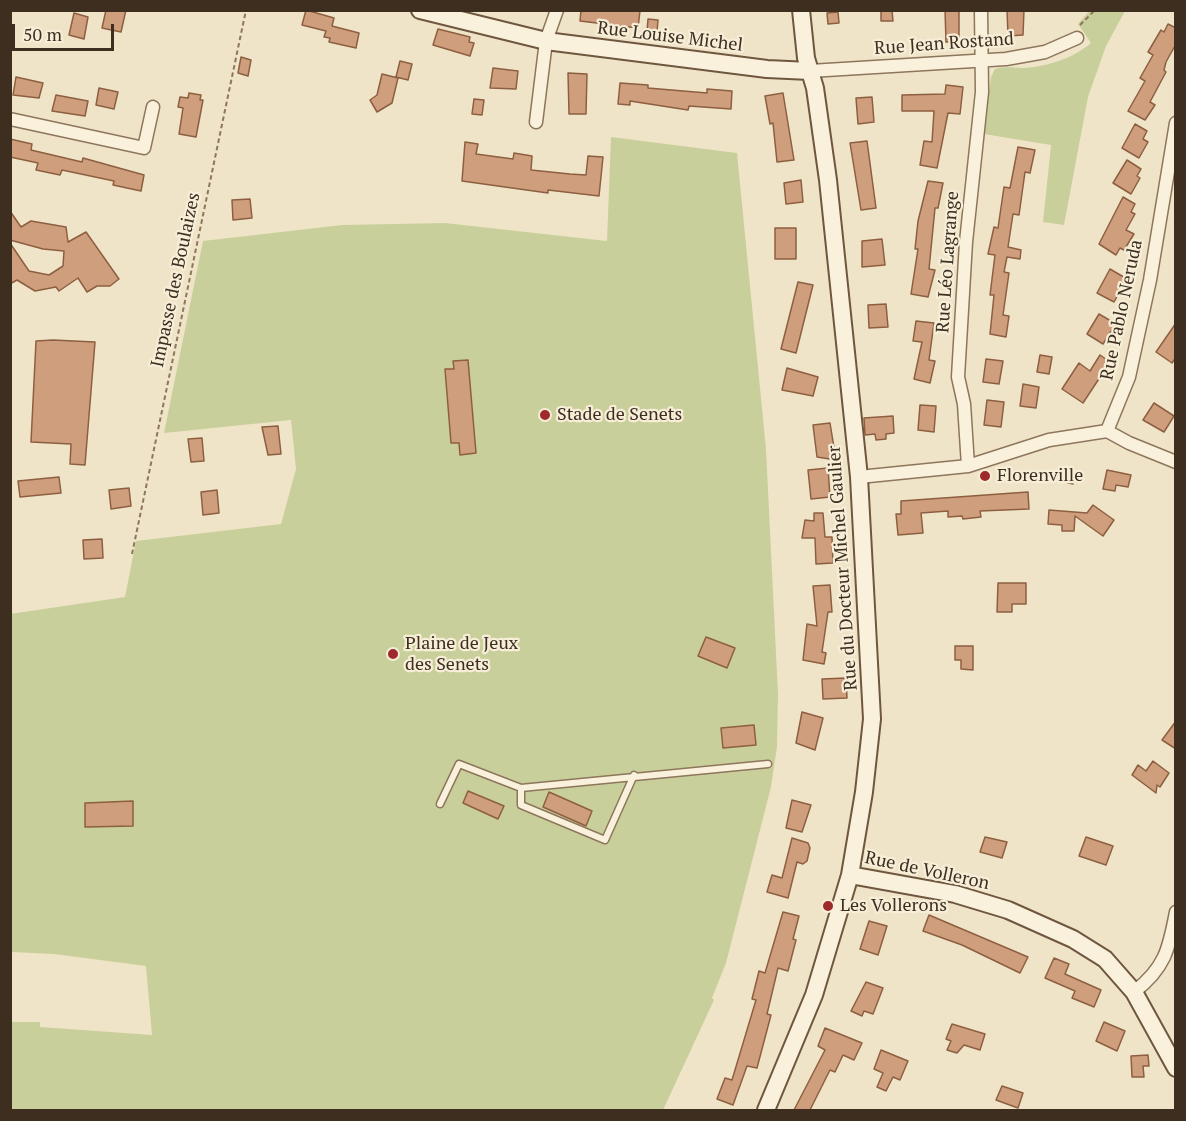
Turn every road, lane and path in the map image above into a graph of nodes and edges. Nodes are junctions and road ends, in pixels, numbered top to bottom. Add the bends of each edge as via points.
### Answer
1 (246, 10) edge
2 (420, 10) edge
3 (557, 10) edge
4 (801, 10) edge
5 (981, 10) edge
6 (1095, 10) edge
7 (1077, 38) joint
8 (546, 41) junction
9 (983, 61) junction
10 (810, 71) junction
11 (153, 107) dead end
12 (10, 119) edge
13 (536, 122) dead end
14 (1176, 123) edge
15 (1173, 152) edge
16 (1107, 430) junction
17 (1176, 462) edge
18 (968, 466) junction
19 (859, 477) junction
20 (132, 554) dead end
21 (768, 764) dead end
22 (634, 776) junction
23 (521, 788) junction
24 (440, 804) dead end
25 (850, 875) junction
26 (1175, 916) edge
27 (1134, 992) junction
28 (1176, 1068) edge
29 (766, 1110) edge

1 - 20 path, Impasse des Boulaizes
2 - 8 street, Rue Louise Michel
3 - 8 street
4 - 10 street, Rue du Docteur Michel Gaulier
5 - 9 street, Rue Léo Lagrange
6 - 7 path via 1076,29
7 - 9 street, Rue Jean Rostand via 1045,52
8 - 10 street, Rue Louise Michel
8 - 13 street
9 - 10 street, Rue Jean Rostand
9 - 18 street, Rue Léo Lagrange via 958,376
10 - 19 street, Rue du Docteur Michel Gaulier via 828,180
11 - 12 street via 144,148
14 - 15 street, Rue Pablo Neruda
15 - 16 street, Rue Pablo Neruda via 1129,376
16 - 17 street
16 - 18 street via 1049,440
18 - 19 street
19 - 25 street, Rue du Docteur Michel Gaulier via 872,719
21 - 22 lane
22 - 23 lane
22 - 23 lane via 605,840 521,805
23 - 24 lane via 459,764
25 - 27 street, Rue de Volleron via 955,894 1008,910 1073,939 1105,959
25 - 29 street, Rue du Docteur Michel Gaulier via 814,995
26 - 27 street via 1169,950 1152,978
27 - 28 street, Rue de Volleron

